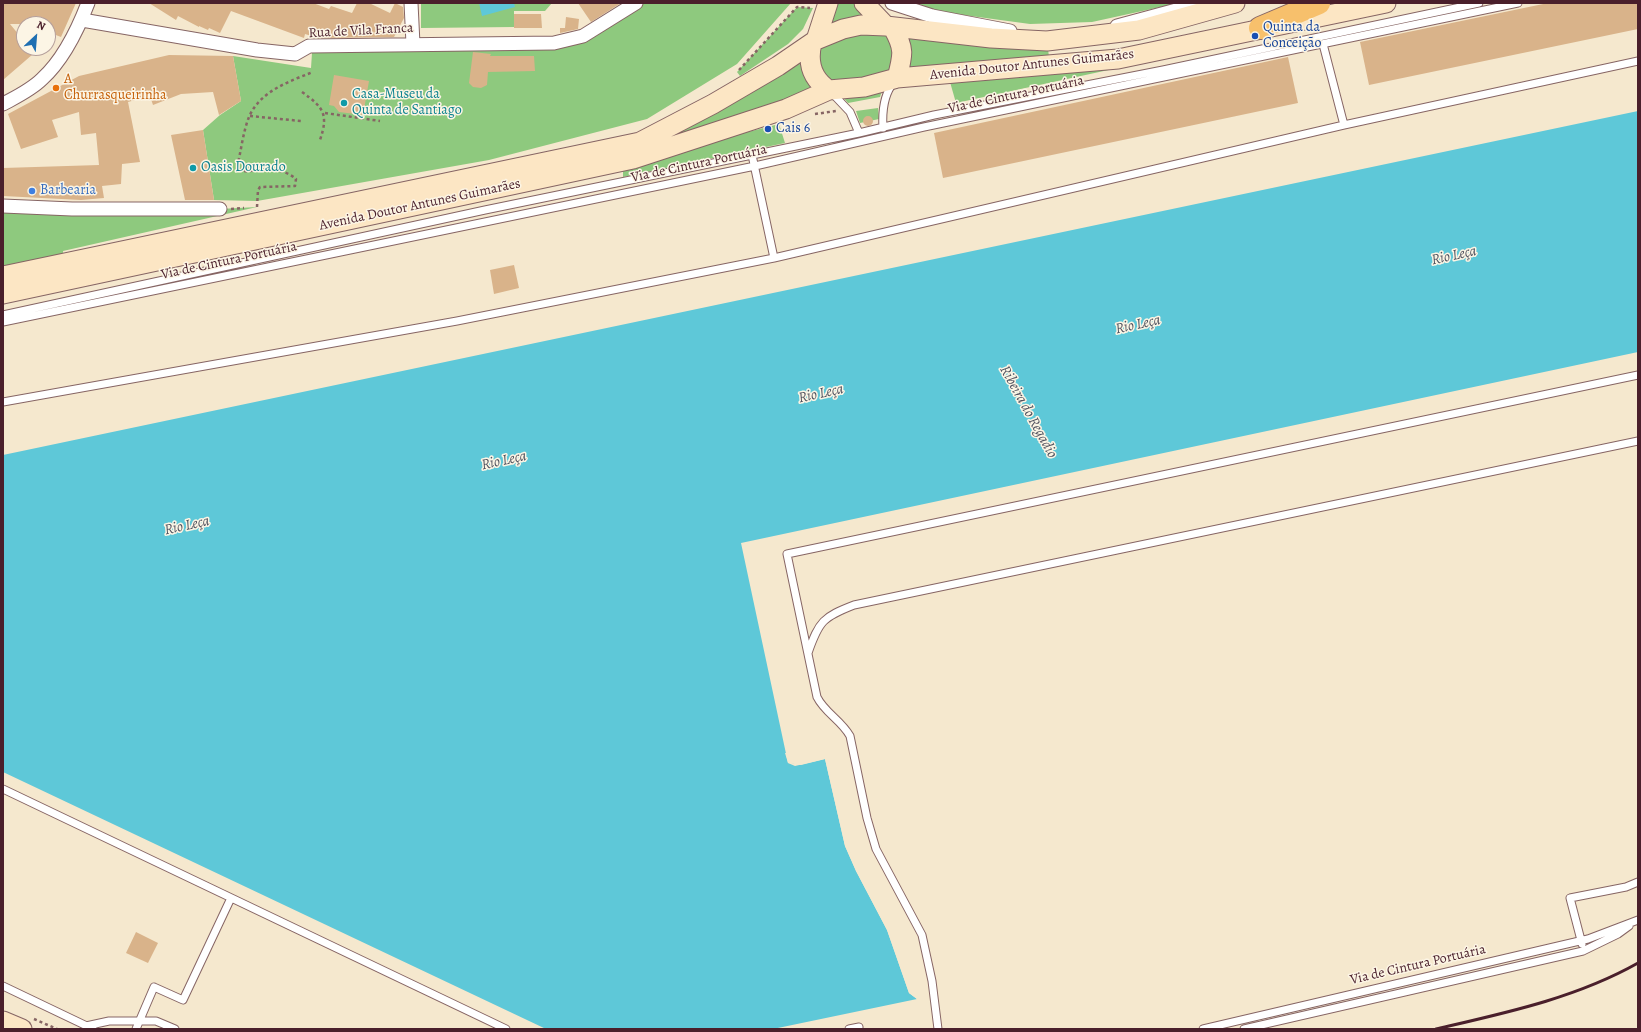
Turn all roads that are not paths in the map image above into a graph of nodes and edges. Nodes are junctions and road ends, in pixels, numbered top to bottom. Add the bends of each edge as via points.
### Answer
1 (88, 3) edge
2 (412, 3) edge
3 (636, 3) edge
4 (864, 3) edge
5 (892, 3) edge
6 (1196, 3) edge
7 (1235, 3) edge
8 (1319, 3) edge
9 (1386, 3) edge
10 (1478, 3) edge
11 (1518, 3) edge
12 (827, 6) edge
13 (82, 20) junction
14 (889, 27) junction
15 (1260, 28) junction
16 (814, 42) junction
17 (414, 44) junction
18 (1323, 44) junction
19 (1638, 61) edge
20 (897, 78) junction
21 (829, 90) junction
22 (3, 104) edge
23 (1344, 125) junction
24 (882, 128) junction
25 (859, 133) junction
26 (752, 154) junction
27 (755, 166) junction
28 (3, 206) edge
29 (220, 209) road end
30 (774, 258) junction
31 (3, 276) edge
32 (3, 294) edge
33 (3, 315) edge
34 (3, 322) edge
35 (1638, 375) edge
36 (3, 402) edge
37 (1638, 441) edge
38 (808, 654) junction
39 (3, 789) edge
40 (1638, 882) edge
41 (231, 898) junction
42 (1638, 920) edge
43 (1580, 941) junction
44 (1583, 951) junction
45 (3, 986) edge
46 (3, 1021) edge
47 (139, 1021) junction
48 (89, 1027) edge
49 (22, 1029) edge
50 (136, 1029) edge
51 (175, 1029) edge
52 (506, 1029) edge
53 (848, 1029) edge
54 (859, 1029) edge
55 (938, 1029) edge
56 (1203, 1029) edge
57 (1244, 1029) edge

1 - 13 street
2 - 17 street
3 - 17 street, Rua de Vila Franca via 583,36 554,43
4 - 14 main road
5 - 6 street via 932,16 1002,30 1057,33 1111,27
7 - 14 main road, Avenida Doutor Antunes Guimarães via 1139,30 1047,41 1011,40
8 - 15 highway
9 - 15 main road, Avenida Doutor Antunes Guimarães
10 - 24 lane, Via de Cintura Portuária via 1163,70 934,115
11 - 18 lane, Via de Cintura Portuária
12 - 16 main road
13 - 17 street, Rua de Vila Franca via 294,54 309,46
13 - 22 street via 50,72
14 - 16 main road, Avenida Doutor Antunes Guimarães via 861,25
14 - 20 main road via 902,45
15 - 20 main road, Avenida Doutor Antunes Guimarães via 1118,59
16 - 21 main road via 809,53 812,70 816,79
16 - 31 main road, Avenida Doutor Antunes Guimarães via 713,104 640,142
18 - 23 lane
18 - 27 lane, Via de Cintura Portuária
19 - 23 lane
20 - 21 main road, Avenida Doutor Antunes Guimarães via 864,87
20 - 24 lane via 884,104
21 - 25 lane via 850,112
21 - 32 main road, Avenida Doutor Antunes Guimarães via 786,109 633,159
23 - 30 lane
24 - 25 lane, Via de Cintura Portuária
25 - 26 lane, Via de Cintura Portuária
26 - 27 lane
26 - 33 lane, Via de Cintura Portuária
27 - 30 lane
27 - 34 lane, Via de Cintura Portuária
28 - 29 street via 72,209
30 - 36 lane via 457,321
35 - 38 lane via 787,554
37 - 38 lane via 854,605 831,614 815,631
38 - 55 lane via 817,697 822,707 844,726 850,736 876,849 922,935 932,981
39 - 41 lane
40 - 43 lane via 1626,887 1570,898
41 - 47 lane via 183,1000 154,987
41 - 52 lane
42 - 43 lane, Via de Cintura Portuária
42 - 44 lane, Via de Cintura Portuária via 1618,934
43 - 44 lane
43 - 56 lane, Via de Cintura Portuária
44 - 57 lane, Via de Cintura Portuária
45 - 48 lane
46 - 49 main road
47 - 48 lane via 109,1021
47 - 50 lane
47 - 51 lane via 156,1021
53 - 54 lane

